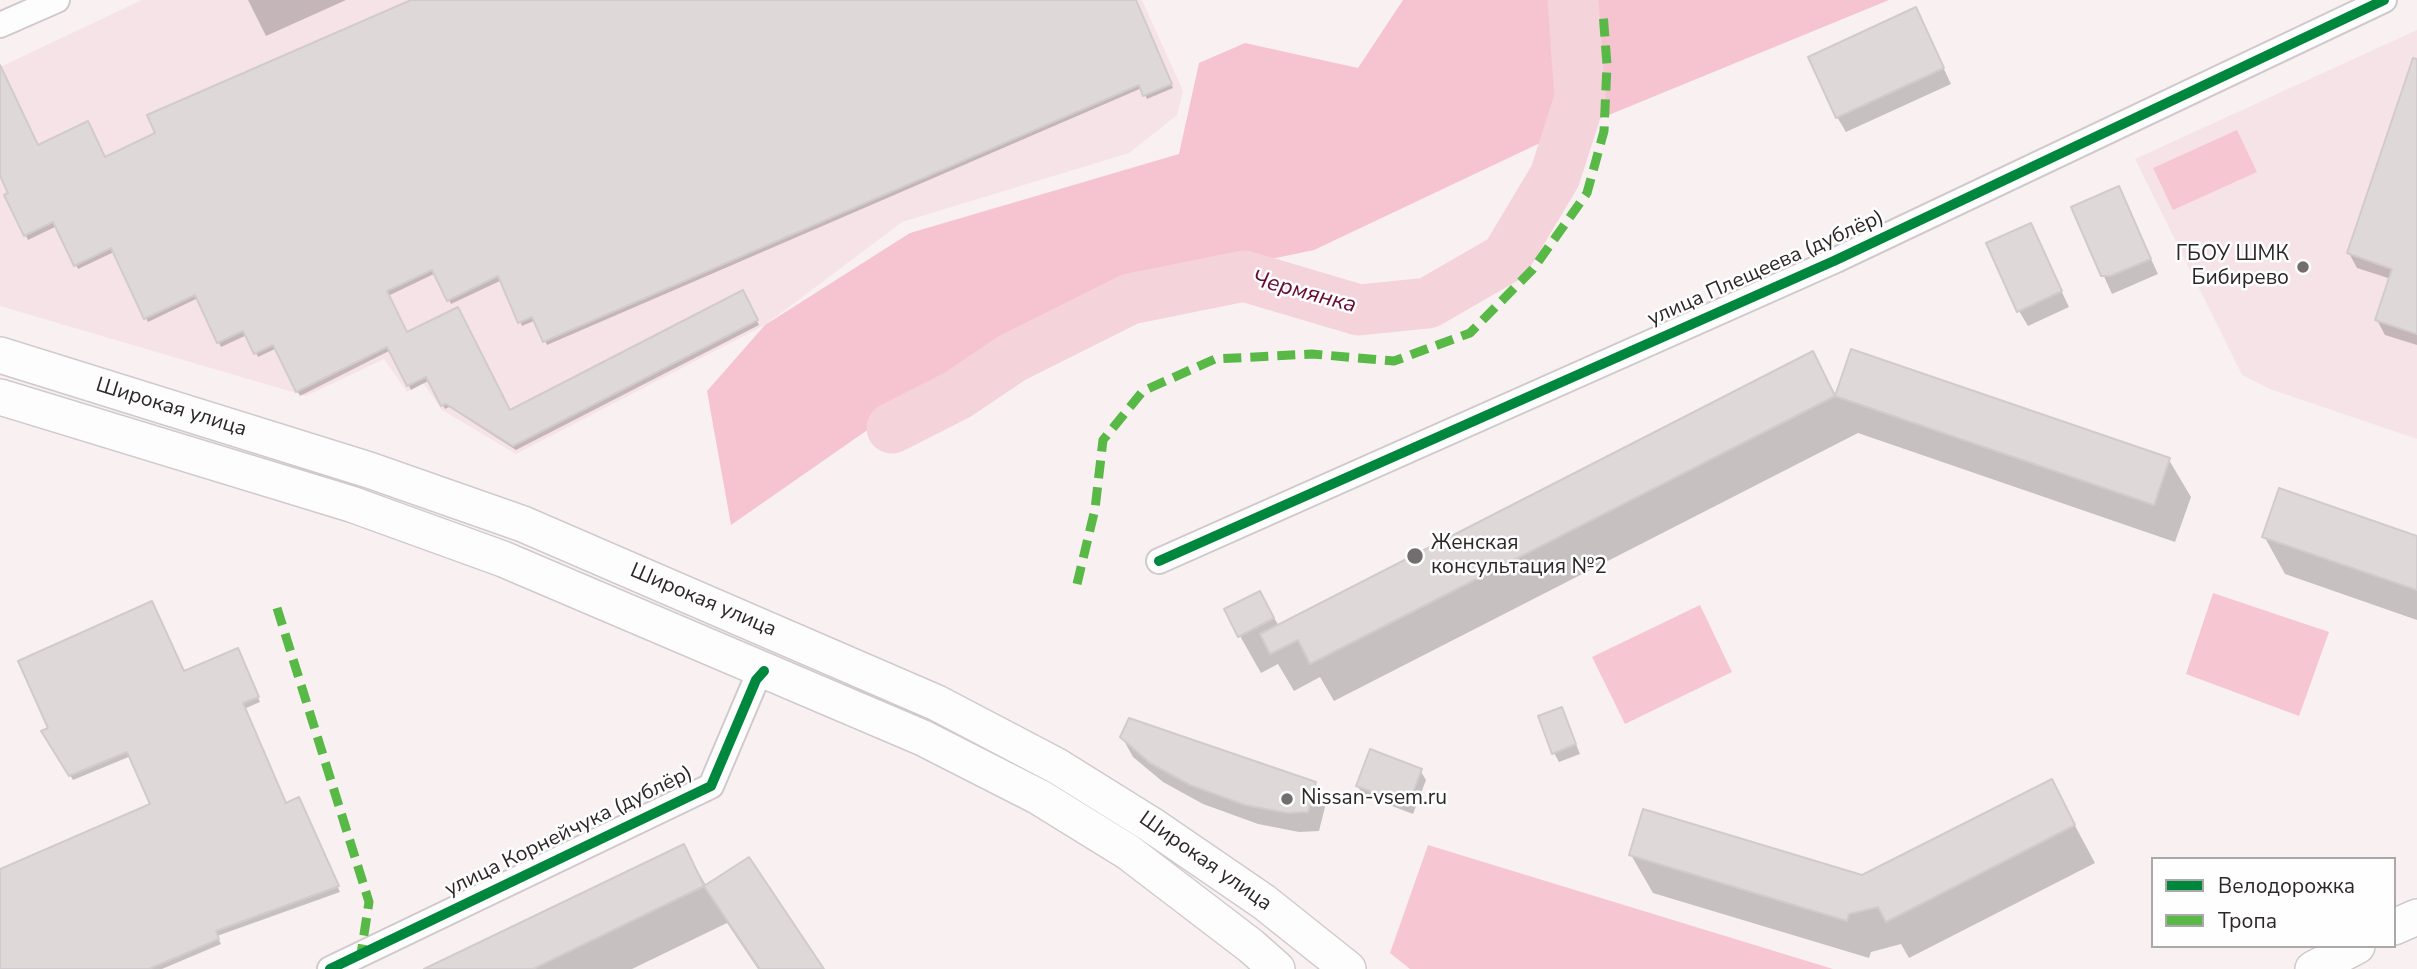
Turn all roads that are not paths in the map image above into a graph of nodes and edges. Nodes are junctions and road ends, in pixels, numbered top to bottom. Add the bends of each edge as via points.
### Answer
1 (57, 0) edge
2 (2384, 0) edge
3 (0, 26) edge
4 (0, 355) edge
5 (0, 397) edge
6 (1159, 561) dead end
7 (764, 671) junction
8 (2417, 917) edge
9 (2396, 926) edge
10 (2353, 948) edge
11 (330, 969) edge
12 (1278, 969) edge
13 (1348, 969) edge
14 (2313, 969) edge

1 - 3 street
2 - 6 street, улица Плещеева (дублёр) via 1847,254
4 - 13 main road, Широкая улица via 369,470 523,524 937,703 1057,766 1150,824 1264,902
5 - 7 main road, Широкая улица via 351,504 452,540
7 - 11 street, улица Корнейчука (дублёр) via 711,786
7 - 12 main road, Широкая улица via 923,738 1039,797 1128,852
8 - 9 main road
10 - 14 main road

